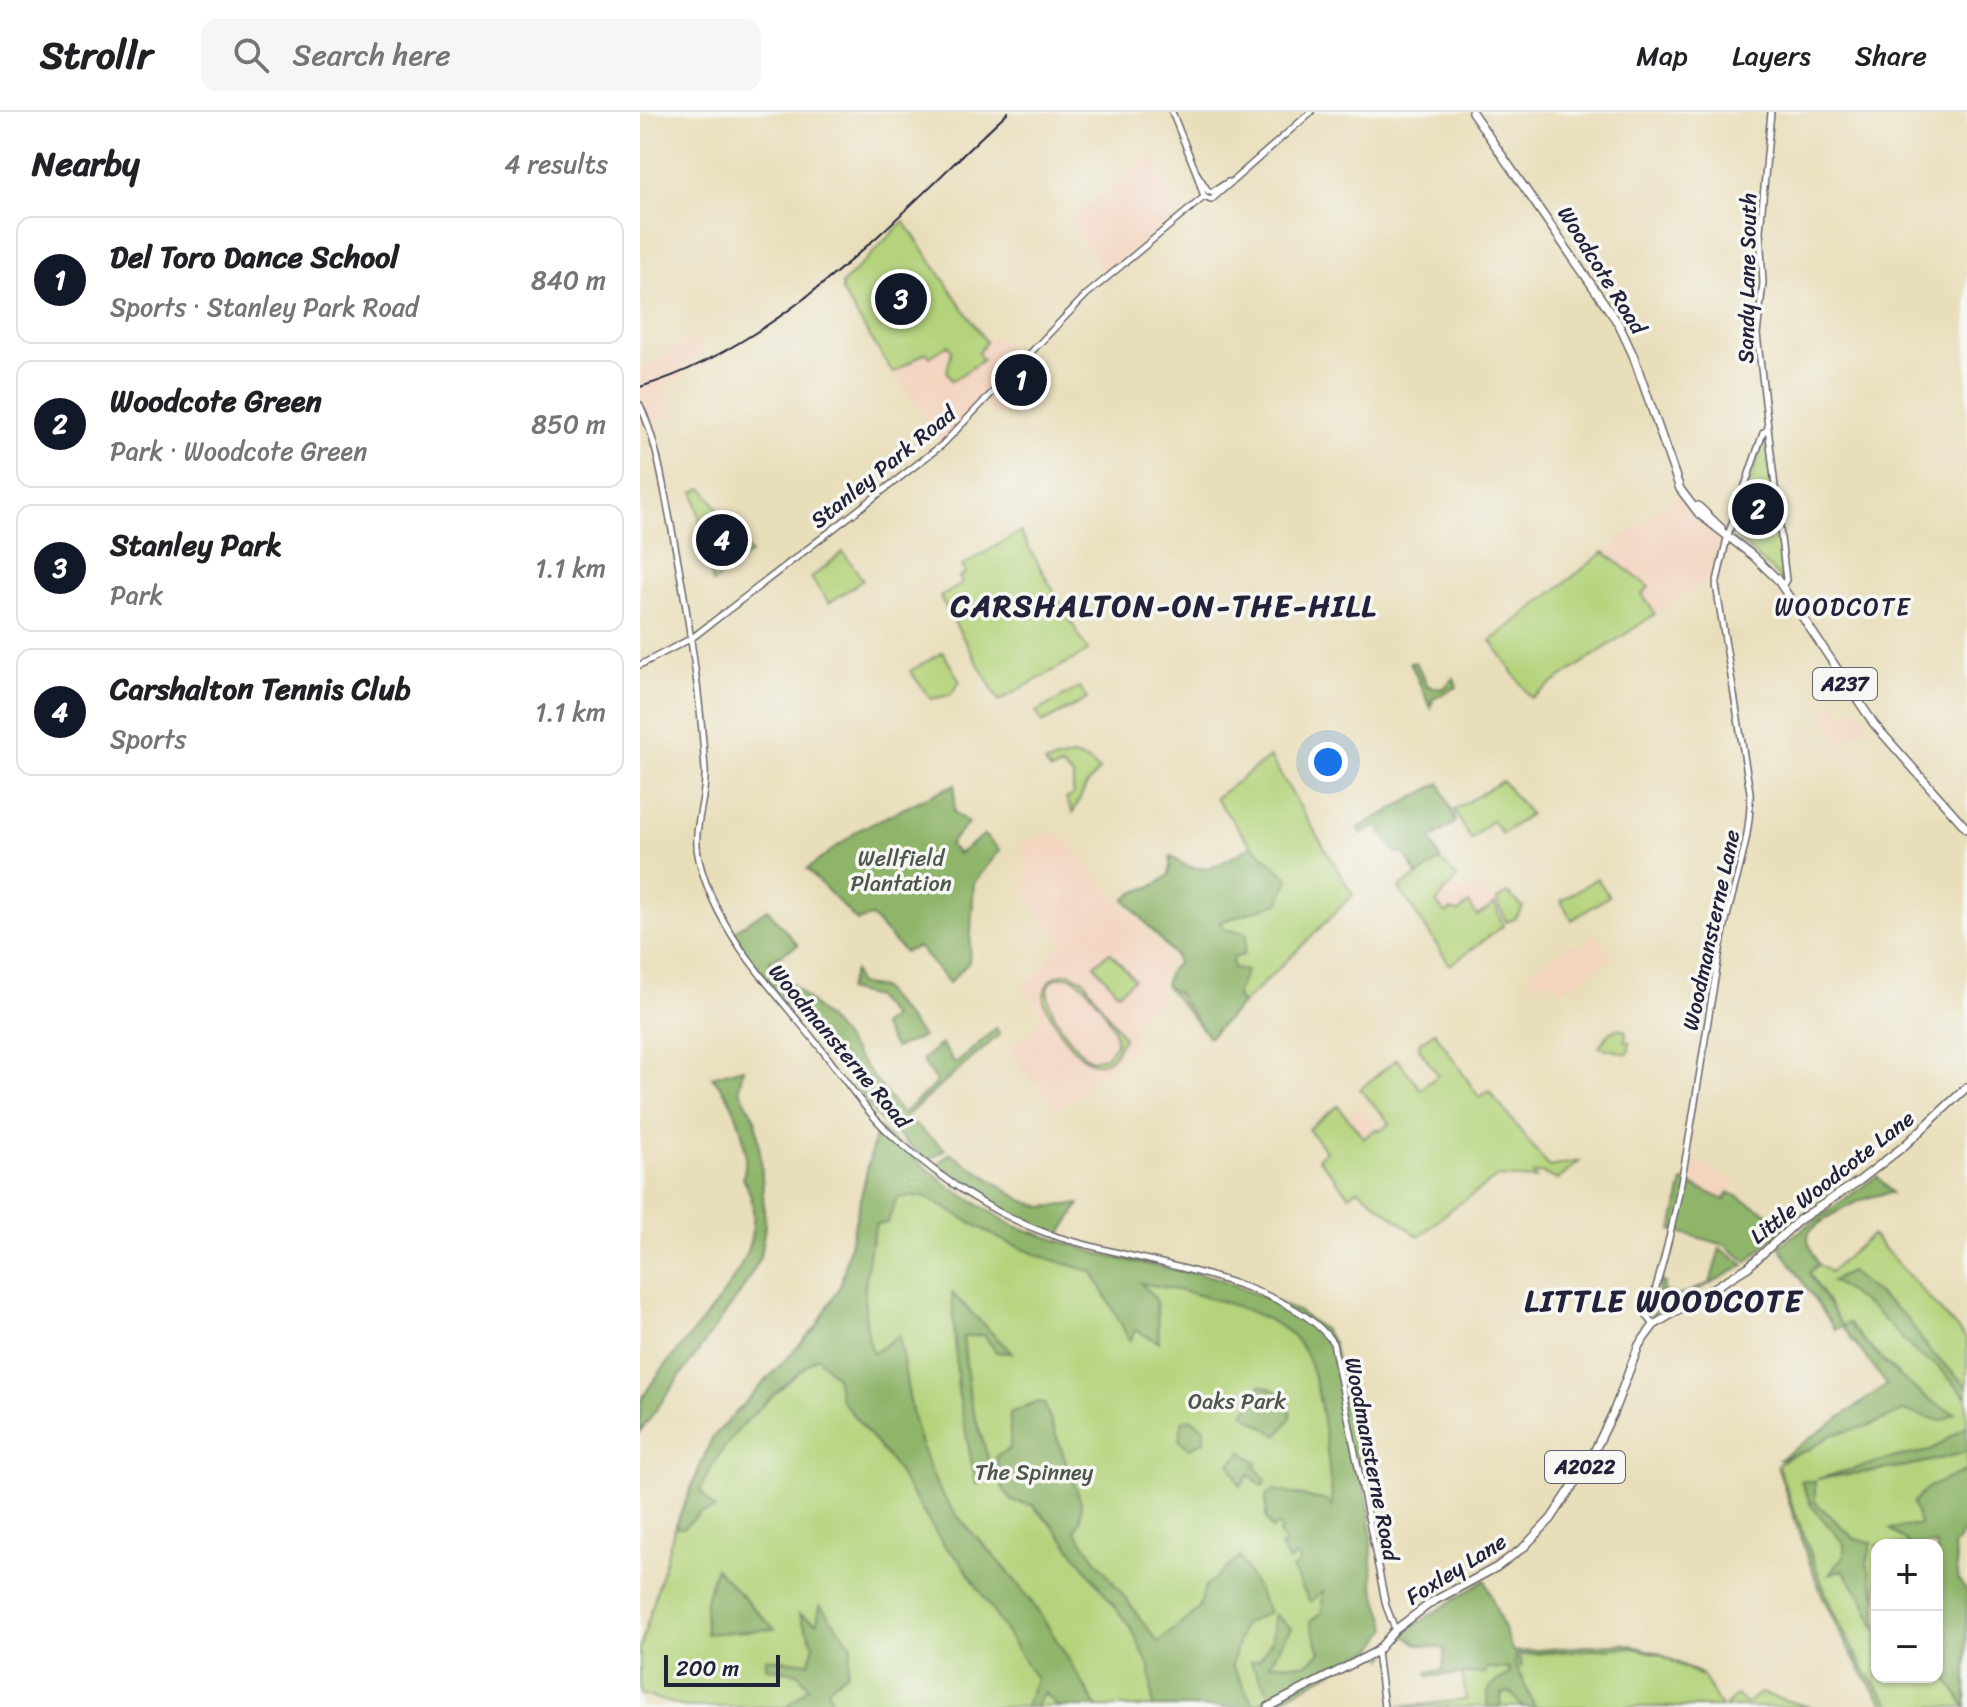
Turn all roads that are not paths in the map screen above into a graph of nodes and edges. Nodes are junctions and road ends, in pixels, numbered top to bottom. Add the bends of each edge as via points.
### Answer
1 (1172, 112) edge
2 (1311, 112) edge
3 (1472, 112) edge
4 (1771, 112) edge
5 (1208, 195) junction
6 (640, 405) edge
7 (1768, 429) junction
8 (1727, 538) junction
9 (1782, 586) junction
10 (692, 638) junction
11 (640, 665) edge
12 (1967, 829) edge
13 (1967, 1087) edge
14 (1654, 1325) junction
15 (1639, 1345) joint
16 (1395, 1630) junction
17 (1377, 1651) junction
18 (1268, 1707) edge
19 (1384, 1707) edge

1 - 5 street
2 - 5 street, Stanley Park Road
3 - 8 main road, Woodcote Road / A237 via 1618,323 1639,370 1672,475
4 - 7 street, Sandy Lane South via 1757,326
5 - 10 street, Stanley Park Road via 1075,304 942,445
6 - 10 street via 659,467
7 - 8 street
7 - 9 street, Sandy Lane South via 1786,580
8 - 9 main road, Woodcote Road / A237 via 1755,557
8 - 14 street, Woodmansterne Lane via 1716,591 1750,792 1750,823 1723,935 1687,1159 1647,1316
9 - 12 main road, Woodcote Road / A237 via 1874,724
10 - 11 street, Stanley Park Road
10 - 16 street, Woodmansterne Road via 706,778 695,832 699,861 714,901 752,966 878,1122 956,1188 1006,1218 1048,1234 1215,1277 1299,1312 1324,1330 1333,1343
13 - 14 main road, Little Woodcote Lane / A2022 via 1904,1146 1799,1220 1748,1267
14 - 15 main road, Little Woodcote Lane / A2022
15 - 16 main road, Foxley Lane / A2022 via 1606,1429 1551,1519 1511,1557
16 - 17 main road, Foxley Lane / A2022
17 - 18 main road, A2022
17 - 19 street

